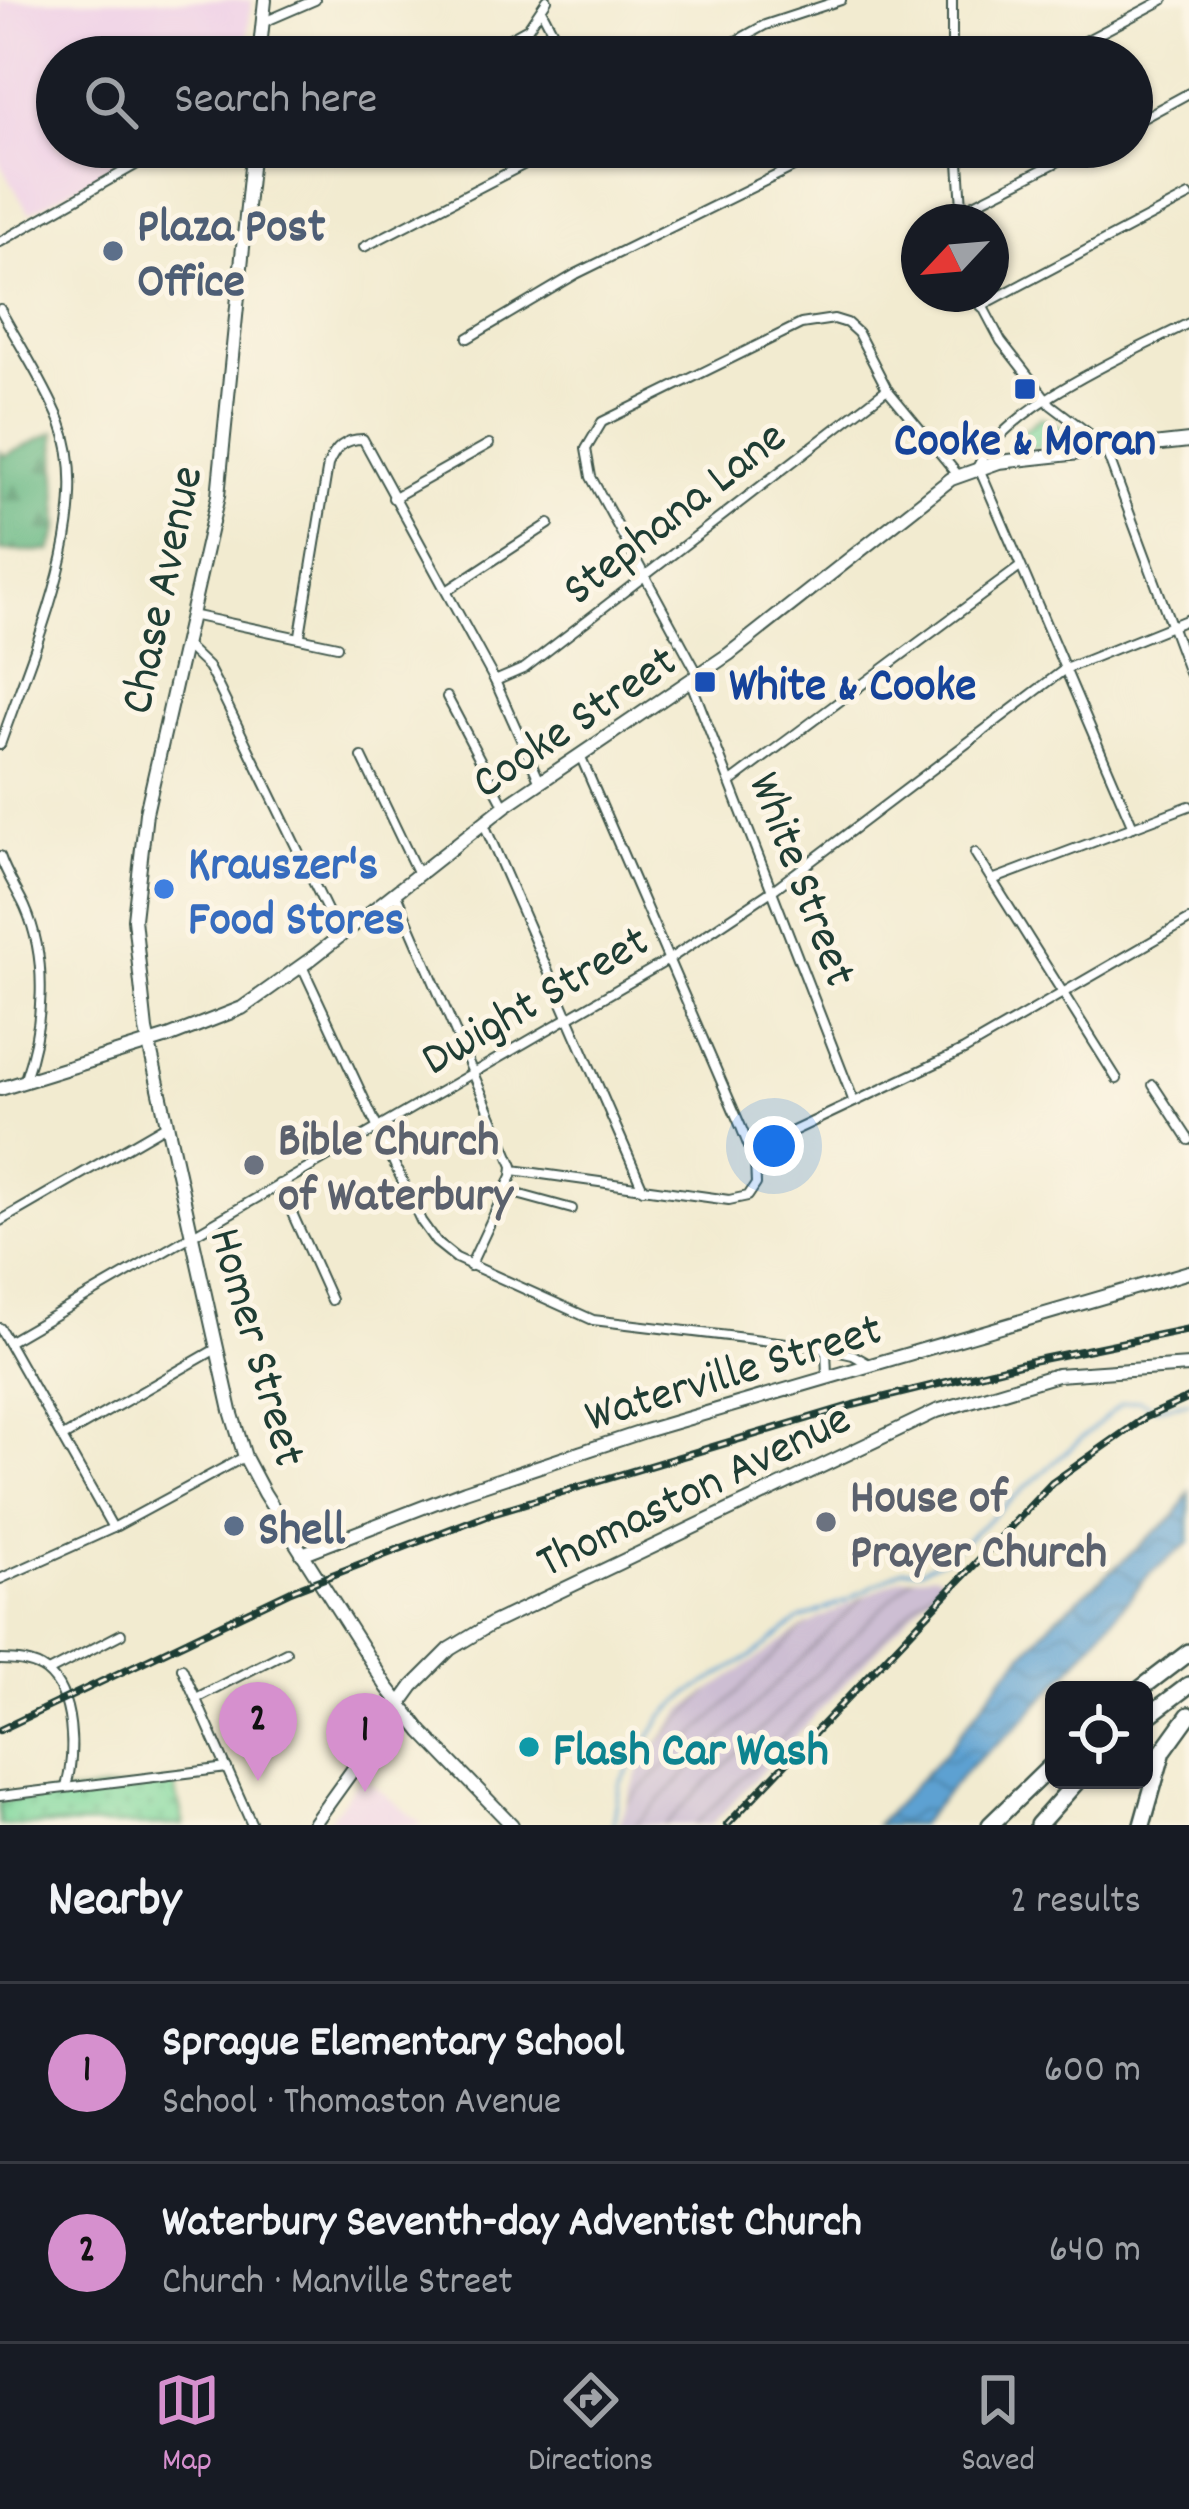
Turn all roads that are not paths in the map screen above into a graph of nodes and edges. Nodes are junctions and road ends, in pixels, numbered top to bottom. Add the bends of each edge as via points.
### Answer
1 (265, 0) edge
2 (315, 0) edge
3 (547, 0) edge
4 (841, 0) edge
5 (952, 0) edge
6 (1163, 0) edge
7 (542, 11) junction
8 (262, 23) junction
9 (261, 36) edge
10 (514, 36) edge
11 (555, 36) edge
12 (745, 36) edge
13 (952, 36) edge
14 (1094, 36) edge
15 (1189, 93) edge
16 (1153, 113) edge
17 (130, 168) edge
18 (251, 168) edge
19 (516, 168) edge
20 (791, 168) edge
21 (959, 168) edge
22 (1046, 168) edge
23 (1189, 196) edge
24 (962, 204) edge
25 (976, 204) edge
26 (0, 242) edge
27 (364, 247) dead end
28 (1009, 291) edge
29 (0, 309) edge
30 (984, 312) edge
31 (1189, 323) edge
32 (468, 338) dead end
33 (887, 388) junction
34 (1046, 398) junction
35 (1189, 441) edge
36 (489, 444) dead end
37 (1107, 450) junction
38 (978, 466) junction
39 (958, 475) junction
40 (393, 497) junction
41 (549, 524) dead end
42 (1020, 567) junction
43 (647, 575) junction
44 (448, 590) junction
45 (191, 615) junction
46 (1189, 619) edge
47 (1172, 626) junction
48 (300, 635) junction
49 (184, 644) junction
50 (337, 646) dead end
51 (1065, 669) junction
52 (1189, 673) edge
53 (694, 678) junction
54 (495, 681) junction
55 (447, 697) dead end
56 (0, 745) edge
57 (580, 755) junction
58 (362, 757) dead end
59 (540, 782) junction
60 (730, 782) junction
61 (505, 806) junction
62 (1189, 806) edge
63 (484, 822) junction
64 (1133, 826) junction
65 (975, 853) dead end
66 (0, 856) edge
67 (418, 874) junction
68 (992, 880) junction
69 (773, 890) junction
70 (395, 893) junction
71 (1189, 920) edge
72 (340, 937) junction
73 (668, 960) junction
74 (302, 966) junction
75 (1061, 994) junction
76 (572, 1018) junction
77 (149, 1044) junction
78 (474, 1074) junction
79 (1118, 1079) dead end
80 (24, 1082) junction
81 (1153, 1085) dead end
82 (0, 1089) edge
83 (854, 1102) junction
84 (167, 1124) junction
85 (376, 1129) junction
86 (1189, 1140) edge
87 (751, 1151) junction
88 (513, 1170) junction
89 (279, 1184) junction
90 (506, 1190) junction
91 (644, 1190) junction
92 (572, 1209) dead end
93 (0, 1221) edge
94 (191, 1236) junction
95 (470, 1266) junction
96 (1189, 1272) edge
97 (331, 1300) dead end
98 (0, 1328) edge
99 (8, 1342) junction
100 (217, 1348) junction
101 (826, 1349) junction
102 (869, 1364) junction
103 (1189, 1366) edge
104 (827, 1376) junction
105 (63, 1437) junction
106 (245, 1456) junction
107 (113, 1528) junction
108 (302, 1554) junction
109 (0, 1579) edge
110 (122, 1634) dead end
111 (286, 1652) dead end
112 (1189, 1652) edge
113 (0, 1660) edge
114 (182, 1668) dead end
115 (48, 1673) junction
116 (1151, 1681) edge
117 (1189, 1685) edge
118 (196, 1698) junction
119 (400, 1706) junction
120 (1153, 1712) edge
121 (1189, 1715) edge
122 (227, 1768) junction
123 (1045, 1774) edge
124 (1045, 1776) edge
125 (66, 1787) junction
126 (1070, 1789) edge
127 (0, 1796) edge
128 (252, 1825) edge
129 (313, 1825) edge
130 (512, 1825) edge
131 (990, 1825) edge
132 (1002, 1825) edge
133 (1038, 1825) edge
134 (1142, 1825) edge

1 - 8 main road
2 - 8 street
3 - 7 street
4 - 12 street
5 - 13 street
6 - 14 street
7 - 10 street
7 - 11 street
8 - 9 main road
15 - 16 street
17 - 26 street
18 - 45 main road, Chase Avenue via 221,474
19 - 27 street
20 - 32 street via 576,274
21 - 24 street
22 - 25 street
23 - 28 street
29 - 56 street via 62,426 72,495 60,567
30 - 34 street
31 - 34 street
33 - 39 street, White Street
33 - 43 street, Stephana Lane
33 - 43 street, White Street via 858,333 818,319 602,422 586,448 590,477
34 - 37 street
34 - 38 street
35 - 37 main road, Cooke Street
36 - 40 street
37 - 38 main road, Cooke Street
37 - 47 street
38 - 39 main road, Cooke Street
38 - 42 street
39 - 53 main road, Cooke Street
40 - 44 street
40 - 48 street via 363,439 334,450
41 - 44 street
42 - 51 street
42 - 60 street
43 - 53 street, White Street
43 - 54 street, Stephana Lane via 525,668
44 - 54 street
45 - 48 street
45 - 49 main road, Chase Avenue
46 - 47 street, Dwight Street
47 - 51 street, Dwight Street
47 - 52 street
48 - 50 street
49 - 72 street via 208,667
49 - 77 main road, Chase Avenue via 136,885 135,950
51 - 64 street
51 - 69 street, Dwight Street
53 - 57 main road, Cooke Street
53 - 60 street, White Street
54 - 59 street
55 - 61 street
57 - 59 main road, Cooke Street
57 - 73 street
58 - 67 street
59 - 61 main road, Cooke Street
60 - 69 street, White Street
61 - 63 main road, Cooke Street
62 - 64 street
63 - 67 main road, Cooke Street
63 - 76 street
64 - 68 street
65 - 68 street
66 - 80 street via 36,936 40,970
67 - 70 main road, Cooke Street
68 - 75 street
69 - 73 street, Dwight Street
69 - 83 street, White Street
70 - 72 main road, Cooke Street
70 - 78 street
71 - 75 street
72 - 74 main road, Cooke Street
73 - 76 street, Dwight Street
73 - 87 street
74 - 77 main road, Cooke Street via 227,1016
74 - 85 street
75 - 79 street
75 - 83 street
76 - 78 street, Dwight Street
76 - 91 street
77 - 80 main road, Cooke Street
77 - 84 main road, Homer Street
78 - 85 street, Dwight Street
78 - 88 street
80 - 82 main road, Cooke Street
81 - 86 street
83 - 87 street
84 - 93 street
84 - 94 main road, Homer Street
85 - 89 street, Dwight Street
85 - 95 street via 430,1235
87 - 91 street via 756,1184 744,1198
88 - 90 street
88 - 91 street
89 - 94 street, Dwight Street
89 - 97 street
90 - 92 street
90 - 95 street
94 - 99 street, Dwight Street
94 - 100 main road, Homer Street
95 - 101 street via 599,1322
96 - 102 main road, Waterville Street
98 - 99 street
99 - 105 street
100 - 105 street
100 - 106 main road, Homer Street
101 - 102 street
101 - 104 street
102 - 104 main road, Waterville Street
103 - 119 main road, Thomaston Avenue via 1057,1375 926,1416 473,1634 433,1665
104 - 108 main road, Waterville Street via 477,1486
105 - 107 street
106 - 107 street
106 - 108 main road, Homer Street
107 - 109 street
108 - 119 main road, Homer Street
110 - 115 street
111 - 118 street
112 - 116 highway
113 - 115 street
114 - 118 street
115 - 125 street via 68,1724
117 - 120 highway
118 - 122 street
119 - 129 main road, Thomaston Avenue
119 - 130 main road, Homer Street
121 - 134 highway via 1162,1751
122 - 125 street
122 - 128 street
123 - 131 highway
124 - 132 highway
125 - 127 street
126 - 133 highway

